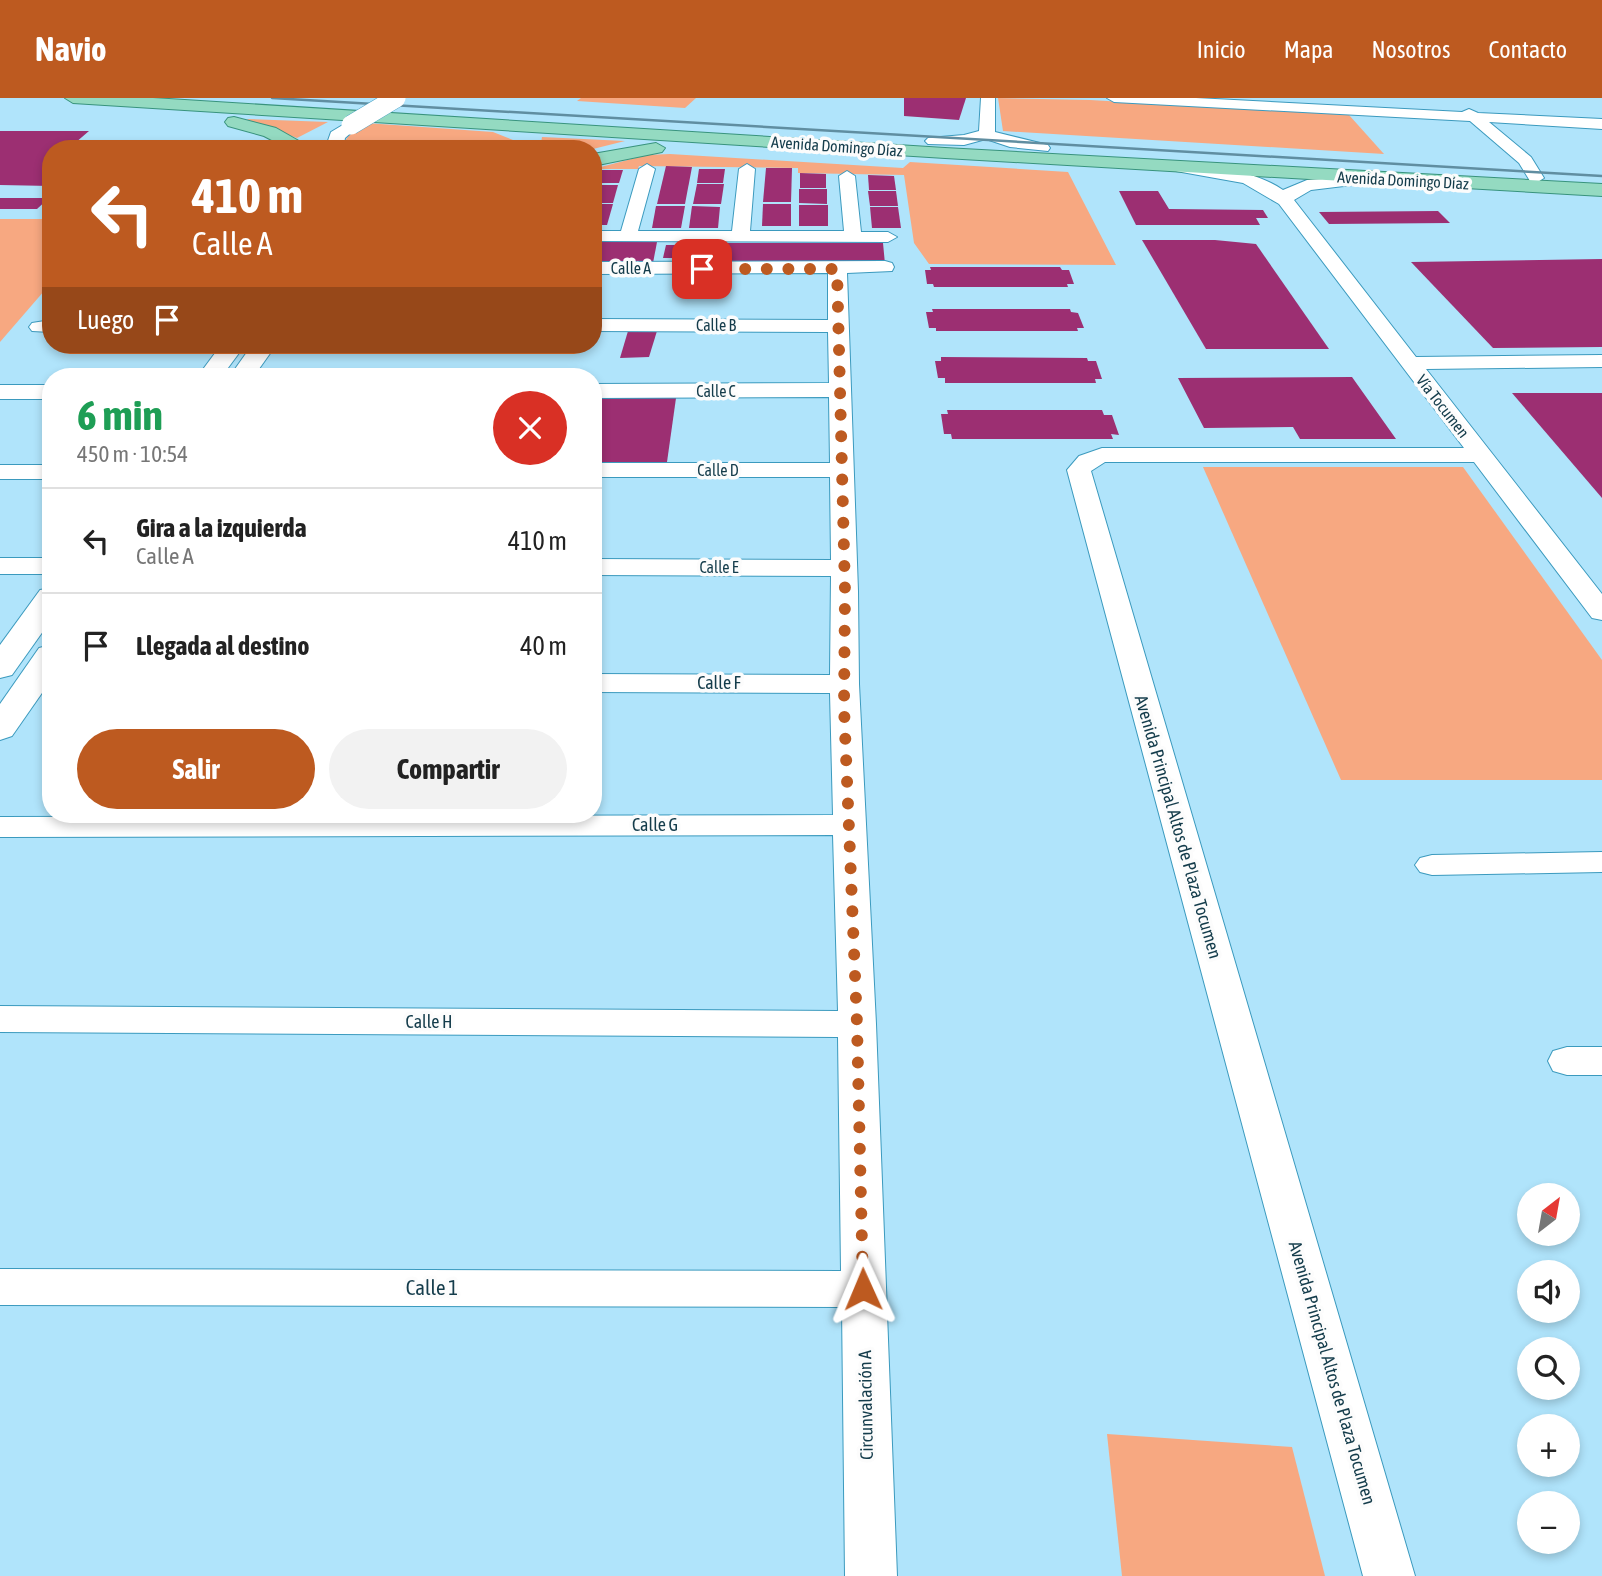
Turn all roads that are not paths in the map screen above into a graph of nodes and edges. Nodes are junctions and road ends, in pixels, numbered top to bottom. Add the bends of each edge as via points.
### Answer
1 (73, 98) edge
2 (212, 98) edge
3 (396, 98) edge
4 (989, 98) edge
5 (1114, 98) edge
6 (1451, 98) edge
7 (100, 100) edge
8 (1233, 101) edge
9 (394, 117) junction
10 (1474, 117) junction
11 (1602, 124) edge
12 (987, 134) junction
13 (286, 140) edge
14 (336, 140) edge
15 (517, 140) edge
16 (939, 147) junction
17 (1042, 148) junction
18 (602, 158) edge
19 (1553, 165) dead end
20 (1176, 167) junction
21 (647, 169) dead end
22 (747, 169) dead end
23 (1532, 171) junction
24 (847, 176) dead end
25 (1379, 178) junction
26 (1602, 181) edge
27 (1602, 190) edge
28 (1285, 200) junction
29 (602, 236) edge
30 (628, 236) junction
31 (740, 237) junction
32 (853, 237) junction
33 (888, 237) dead end
34 (885, 267) dead end
35 (602, 268) edge
36 (837, 269) junction
37 (602, 325) edge
38 (838, 326) junction
39 (1602, 361) edge
40 (1410, 363) junction
41 (840, 390) junction
42 (602, 391) edge
43 (42, 392) edge
44 (0, 393) edge
45 (1481, 455) junction
46 (602, 470) edge
47 (842, 470) junction
48 (0, 472) edge
49 (42, 472) edge
50 (0, 566) edge
51 (42, 566) edge
52 (602, 567) edge
53 (844, 568) junction
54 (42, 610) edge
55 (1602, 612) edge
56 (0, 668) edge
57 (42, 677) edge
58 (602, 683) edge
59 (844, 684) junction
60 (0, 729) edge
61 (848, 825) junction
62 (0, 827) edge
63 (1602, 862) edge
64 (1432, 865) dead end
65 (0, 1019) edge
66 (857, 1024) junction
67 (0, 1287) edge
68 (863, 1289) junction
69 (871, 1576) edge
70 (1389, 1576) edge

1 - 7 main road, Avenida Domingo Díaz
2 - 16 main road, Avenida Domingo Díaz
3 - 14 street, bridge via 351,125
4 - 12 street
5 - 8 street
6 - 10 street
7 - 9 main road, Avenida Domingo Díaz
7 - 13 main road via 225,120
8 - 10 street
9 - 15 main road via 493,131
9 - 16 main road, Avenida Domingo Díaz
10 - 11 street
10 - 23 street
12 - 16 street
12 - 17 street
16 - 17 main road, Avenida Domingo Díaz
16 - 18 main road via 704,145
16 - 20 main road, Avenida Domingo Díaz
17 - 23 main road, Avenida Domingo Díaz
19 - 23 main road
20 - 25 main road, Avenida Domingo Díaz
20 - 28 street via 1251,180
21 - 30 street
22 - 31 street
23 - 26 main road, Avenida Domingo Díaz
24 - 32 street
25 - 27 main road, Avenida Domingo Díaz
25 - 28 street via 1307,185
28 - 40 street, Vía Tocumen
29 - 30 street
30 - 31 street
31 - 32 street
32 - 33 street
34 - 36 street, Calle A
35 - 36 street, Calle A
36 - 38 street, Circunvalación A
37 - 38 street, Calle B
38 - 41 street, Circunvalación A
39 - 40 street
40 - 45 street, Vía Tocumen
41 - 42 street, Calle C
41 - 47 street, Circunvalación A
43 - 44 street
45 - 55 street, Vía Tocumen
45 - 70 street, Avenida Principal Altos de Plaza Tocumen via 1102,455 1079,470
46 - 47 street, Calle D
47 - 53 street, Circunvalación A
48 - 49 street
50 - 51 street
52 - 53 street, Calle E
53 - 59 street, Circunvalación A
54 - 56 street
57 - 60 street
58 - 59 street, Calle F
59 - 61 street, Circunvalación A
61 - 62 street, Calle G
61 - 66 street, Circunvalación A
63 - 64 street
65 - 66 street, Calle H
66 - 68 street, Circunvalación A
67 - 68 street, Calle 1
68 - 69 street, Circunvalación A

